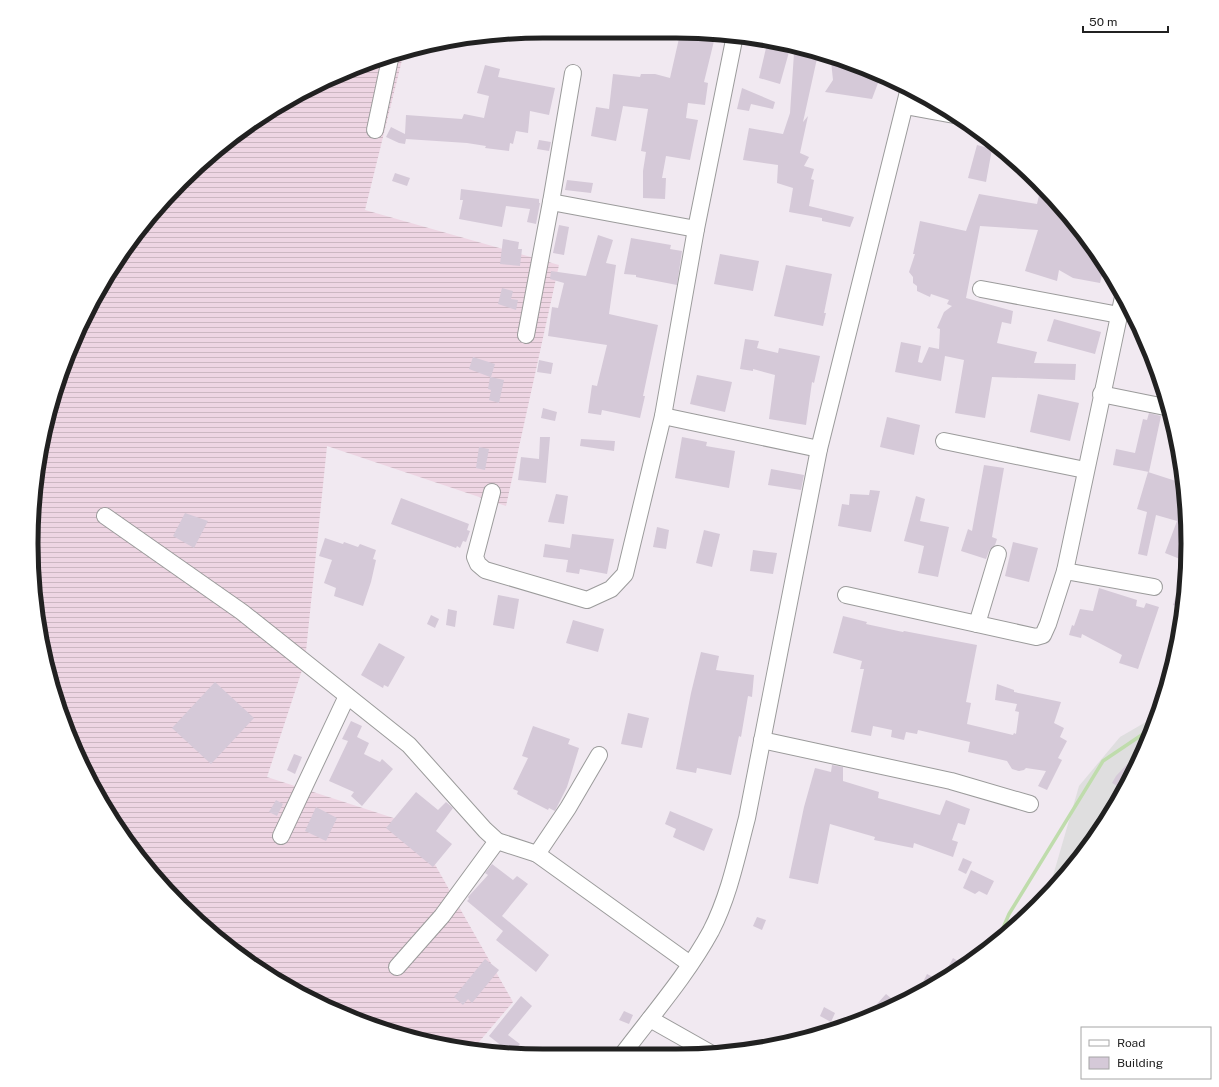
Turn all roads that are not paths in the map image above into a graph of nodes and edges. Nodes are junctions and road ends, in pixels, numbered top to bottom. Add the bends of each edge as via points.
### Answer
1 (733, 41) edge
2 (389, 62) edge
3 (574, 73) dead end
4 (908, 95) edge
5 (905, 106) junction
6 (938, 112) edge
7 (375, 130) dead end
8 (552, 202) junction
9 (696, 229) junction
10 (981, 289) dead end
11 (1121, 306) edge
12 (1119, 315) junction
13 (526, 335) dead end
14 (1102, 394) junction
15 (1162, 406) edge
16 (663, 416) junction
17 (944, 441) dead end
18 (819, 449) junction
19 (1085, 470) junction
20 (492, 492) dead end
21 (105, 516) dead end
22 (998, 554) dead end
23 (1065, 571) junction
24 (1154, 587) dead end
25 (846, 595) dead end
26 (977, 624) junction
27 (347, 696) junction
28 (762, 740) junction
29 (599, 755) dead end
30 (1030, 804) dead end
31 (281, 836) dead end
32 (498, 841) junction
33 (537, 854) junction
34 (690, 964) junction
35 (397, 967) dead end
36 (650, 1019) junction
37 (702, 1048) edge
38 (627, 1049) edge

1 - 9 street
2 - 7 street
3 - 8 street
4 - 5 street
5 - 6 street
5 - 18 street
8 - 9 street
8 - 13 street
9 - 16 street
10 - 12 street
11 - 12 street
12 - 14 street
14 - 15 street
14 - 19 street
16 - 18 street
16 - 20 street via 625,574 611,589 587,600 485,570 478,564 475,557
17 - 19 street
18 - 28 street
19 - 23 street
21 - 27 street via 242,612
22 - 26 street
23 - 24 street
23 - 26 street via 1043,635 1036,637
25 - 26 street
27 - 31 street
27 - 32 street via 409,745 485,830
28 - 30 street via 951,781
28 - 34 street via 747,818 723,902 711,931
29 - 33 street
32 - 33 street
32 - 35 street via 442,916
33 - 34 street
34 - 36 street
36 - 37 street
36 - 38 street

